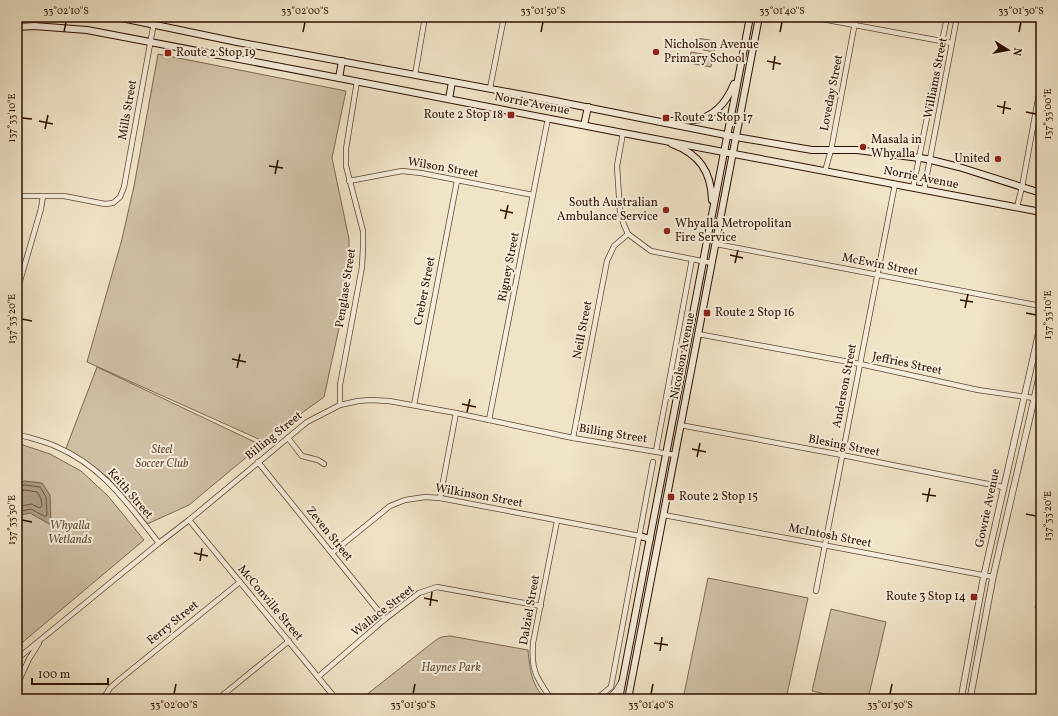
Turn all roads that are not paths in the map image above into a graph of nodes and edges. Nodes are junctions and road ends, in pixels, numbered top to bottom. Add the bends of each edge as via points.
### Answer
1 (117, 17) edge
2 (155, 17) edge
3 (426, 17) edge
4 (504, 17) edge
5 (750, 17) edge
6 (759, 17) edge
7 (811, 17) edge
8 (856, 17) edge
9 (947, 17) edge
10 (957, 17) edge
11 (153, 24) junction
12 (854, 25) junction
13 (17, 27) edge
14 (942, 41) junction
15 (150, 42) junction
16 (952, 43) junction
17 (342, 61) junction
18 (415, 75) junction
19 (738, 75) junction
20 (339, 78) junction
21 (357, 81) junction
22 (452, 82) junction
23 (1041, 83) edge
24 (490, 88) junction
25 (450, 99) junction
26 (588, 107) junction
27 (548, 118) junction
28 (657, 121) junction
29 (584, 125) junction
30 (623, 133) junction
31 (727, 135) junction
32 (736, 137) junction
33 (656, 139) junction
34 (831, 150) junction
35 (724, 152) junction
36 (733, 153) junction
37 (919, 158) junction
38 (930, 160) junction
39 (825, 171) junction
40 (349, 181) junction
41 (457, 181) junction
42 (895, 184) junction
43 (1022, 187) junction
44 (913, 188) junction
45 (924, 190) junction
46 (1041, 193) edge
47 (533, 195) junction
48 (17, 196) edge
49 (43, 196) junction
50 (1017, 207) junction
51 (713, 210) junction
52 (1041, 212) edge
53 (628, 234) junction
54 (716, 244) junction
55 (692, 259) junction
56 (703, 261) junction
57 (712, 263) junction
58 (877, 274) junction
59 (17, 291) edge
60 (1041, 306) edge
61 (1041, 323) edge
62 (698, 334) junction
63 (860, 364) junction
64 (1041, 369) edge
65 (1024, 396) junction
66 (1035, 398) junction
67 (1041, 399) edge
68 (340, 405) junction
69 (414, 405) junction
70 (456, 413) junction
71 (489, 420) junction
72 (680, 425) junction
73 (17, 434) edge
74 (288, 438) junction
75 (573, 438) junction
76 (656, 451) junction
77 (666, 453) junction
78 (675, 455) junction
79 (842, 455) junction
80 (258, 462) junction
81 (653, 462) dead end
82 (324, 464) dead end
83 (1003, 487) junction
84 (440, 498) junction
85 (664, 514) junction
86 (189, 520) junction
87 (557, 521) junction
88 (640, 536) junction
89 (650, 538) junction
90 (159, 543) junction
91 (825, 545) junction
92 (332, 553) junction
93 (984, 575) junction
94 (993, 577) junction
95 (240, 582) junction
96 (640, 591) junction
97 (816, 591) dead end
98 (648, 592) junction
99 (541, 606) junction
100 (385, 619) junction
101 (42, 638) junction
102 (289, 641) junction
103 (17, 659) edge
104 (318, 677) junction
105 (622, 681) junction
106 (17, 685) edge
107 (627, 697) edge
108 (221, 698) edge
109 (103, 699) edge
110 (336, 699) edge
111 (551, 699) edge
112 (596, 699) edge
113 (609, 699) edge
114 (619, 699) edge
115 (961, 699) edge
116 (970, 699) edge

1 - 11 main road, Norrie Avenue
2 - 11 street, Mills Street
3 - 18 street
4 - 24 street
5 - 19 main road, Nicolson Avenue
6 - 32 main road, Nicolson Avenue
7 - 12 street
8 - 12 street, Loveday Street
9 - 14 street, Williams Street
10 - 16 street, Williams Street
11 - 15 street, Mills Street
11 - 17 main road, Norrie Avenue
12 - 14 street
12 - 34 street, Loveday Street
13 - 15 main road, Norrie Avenue via 87,30
14 - 16 street
14 - 37 street, Williams Street
15 - 20 main road, Norrie Avenue
15 - 49 street, Mills Street via 124,187 120,197 113,203 105,204 64,196
16 - 38 street, Williams Street
17 - 18 main road, Norrie Avenue
17 - 20 main road
18 - 22 main road, Norrie Avenue
19 - 28 main road via 721,106 709,116 695,120
19 - 31 main road, Nicolson Avenue
20 - 21 main road, Norrie Avenue
21 - 25 main road, Norrie Avenue
21 - 40 street, Penglase Street via 346,149
22 - 24 main road, Norrie Avenue
22 - 25 main road
23 - 43 street
24 - 26 main road, Norrie Avenue
25 - 27 main road, Norrie Avenue
26 - 28 main road, Norrie Avenue
26 - 29 main road
27 - 29 main road, Norrie Avenue
27 - 47 street, Rigney Street
28 - 31 main road, Norrie Avenue
29 - 30 main road, Norrie Avenue
30 - 33 main road, Norrie Avenue
30 - 53 street via 617,166 620,212
31 - 32 main road, Norrie Avenue
31 - 35 main road, Nicolson Avenue
32 - 34 main road, Norrie Avenue via 812,150
32 - 36 main road, Nicolson Avenue
33 - 35 main road, Norrie Avenue
33 - 51 main road via 692,154 704,168 712,193
34 - 37 main road, Norrie Avenue via 857,150
34 - 39 street, Loveday Street
35 - 36 main road, Norrie Avenue
35 - 51 main road, Nicolson Avenue
36 - 39 main road, Norrie Avenue
36 - 54 main road, Nicolson Avenue
37 - 38 main road, Norrie Avenue
37 - 44 street, Williams Street
38 - 43 main road, Norrie Avenue
38 - 45 street, Williams Street
39 - 42 main road, Norrie Avenue
40 - 41 street, Wilson Street via 402,171
40 - 68 street, Penglase Street via 363,231 363,248 340,385
41 - 47 street, Wilson Street
41 - 69 street, Creber Street
42 - 44 main road, Norrie Avenue
42 - 58 street, Anderson Street
43 - 46 main road, Norrie Avenue
43 - 50 street
44 - 45 main road, Norrie Avenue
45 - 50 main road, Norrie Avenue
47 - 71 street, Rigney Street
48 - 49 street
49 - 59 street
50 - 52 main road, Norrie Avenue
51 - 56 main road, Nicolson Avenue
53 - 55 street via 651,251
53 - 75 street, Neill Street via 614,246 607,261
54 - 57 main road, Nicolson Avenue
54 - 58 street, McEwin Street
55 - 56 street
55 - 76 street, Nicolson Avenue
56 - 57 street
56 - 77 main road, Nicolson Avenue
57 - 62 main road, Nicolson Avenue
58 - 60 street, McEwin Street
58 - 63 street, Anderson Street
61 - 65 street, Gowrie Avenue
62 - 63 street, Jeffries Street
62 - 72 main road, Nicolson Avenue
63 - 65 street, Jeffries Street via 978,390
63 - 79 street, Anderson Street
64 - 66 street, Gowrie Avenue
65 - 66 street, Jeffries Street
65 - 83 street, Gowrie Avenue
66 - 67 street, Jeffries Street
66 - 94 street, Gowrie Avenue
68 - 69 street, Billing Street via 370,400
68 - 74 street, Billing Street via 307,422
69 - 70 street, Billing Street
70 - 71 street, Billing Street
70 - 84 street
71 - 75 street, Billing Street
72 - 78 main road, Nicolson Avenue
72 - 79 street, Blesing Street
73 - 90 street, Keith Street via 53,445 84,461 118,492
74 - 80 street, Billing Street
74 - 82 street via 302,456
75 - 76 street, Billing Street
76 - 77 street, Billing Street
77 - 78 street, Billing Street
77 - 89 main road, Nicolson Avenue
78 - 85 main road, Nicolson Avenue
79 - 83 street, Blesing Street
79 - 91 street, Anderson Street
80 - 86 street, Billing Street
80 - 92 street, Zeven Street
81 - 88 street
83 - 93 street, Gowrie Avenue
84 - 87 street, Wilkinson Street
84 - 92 street, Wilkinson Street via 424,497 390,506
85 - 91 street, McIntosh Street
85 - 98 main road, Nicolson Avenue
86 - 90 street, Billing Street
86 - 95 street, McConville Street
87 - 88 street, Wilkinson Street
87 - 99 street, Dalziel Street
88 - 89 main road
88 - 112 street via 611,687
89 - 96 main road, Nicolson Avenue
90 - 101 street, Billing Street
91 - 93 street, McIntosh Street
91 - 97 street, Anderson Street
92 - 100 street, Zeven Street
93 - 94 street, McIntosh Street
93 - 115 street, Gowrie Avenue
94 - 116 street, Gowrie Avenue
95 - 102 street, McConville Street
95 - 109 street, Ferry Street via 119,680
96 - 98 main road
96 - 105 main road, Nicolson Avenue
98 - 107 main road, Nicolson Avenue
99 - 100 street, Wallace Street via 437,587 419,593
99 - 111 street, Dalziel Street via 532,654 538,680
100 - 104 street, Wallace Street
101 - 103 street, Billing Street
101 - 106 street via 28,659
102 - 104 street, McConville Street
102 - 108 street
104 - 110 street, McConville Street
105 - 113 street
105 - 114 main road, Nicolson Avenue

